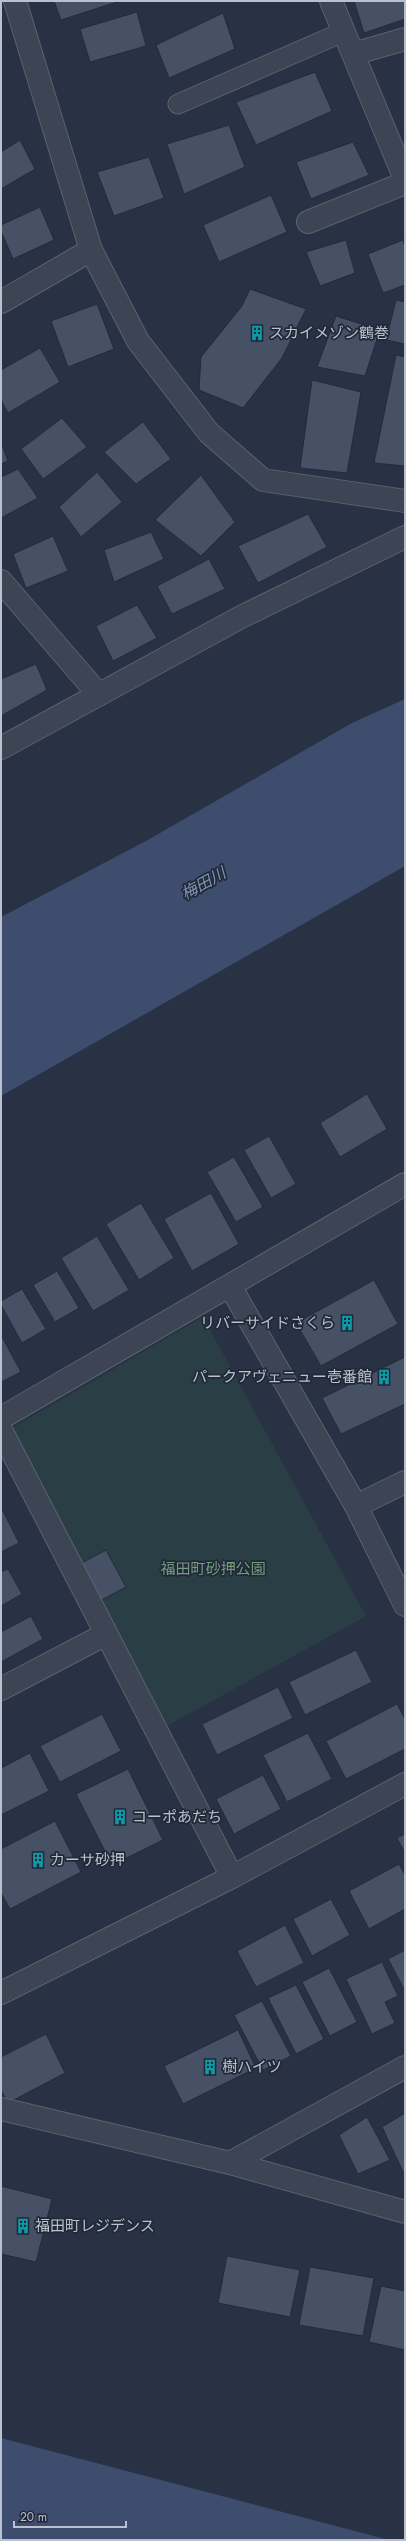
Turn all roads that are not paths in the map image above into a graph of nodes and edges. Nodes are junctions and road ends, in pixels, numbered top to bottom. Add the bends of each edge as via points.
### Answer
1 (15, 1) edge
2 (330, 1) edge
3 (343, 32) junction
4 (405, 39) edge
5 (353, 54) junction
6 (178, 104) dead end
7 (405, 179) edge
8 (405, 183) edge
9 (308, 222) dead end
10 (91, 250) junction
11 (1, 302) edge
12 (405, 501) edge
13 (405, 537) edge
14 (1, 581) edge
15 (99, 695) junction
16 (1, 748) edge
17 (405, 1184) edge
18 (230, 1286) junction
19 (1, 1418) edge
20 (1, 1430) edge
21 (405, 1482) edge
22 (356, 1506) junction
23 (405, 1605) edge
24 (106, 1634) junction
25 (1, 1689) edge
26 (405, 1784) edge
27 (232, 1877) junction
28 (1, 1993) edge
29 (405, 2067) edge
30 (1, 2109) edge
31 (230, 2163) junction
32 (405, 2212) edge

1 - 10 street
2 - 3 street
3 - 5 street
3 - 6 lane
4 - 5 street
5 - 7 street
8 - 9 street
10 - 11 street
10 - 12 street via 138,341 209,433 263,480
13 - 15 street via 241,617
14 - 15 street
15 - 16 street
17 - 18 street
18 - 19 street
18 - 22 street
20 - 24 street
21 - 22 street
22 - 23 street
24 - 25 street
24 - 27 street
26 - 27 street
27 - 28 street
29 - 31 street
30 - 31 street
31 - 32 street

